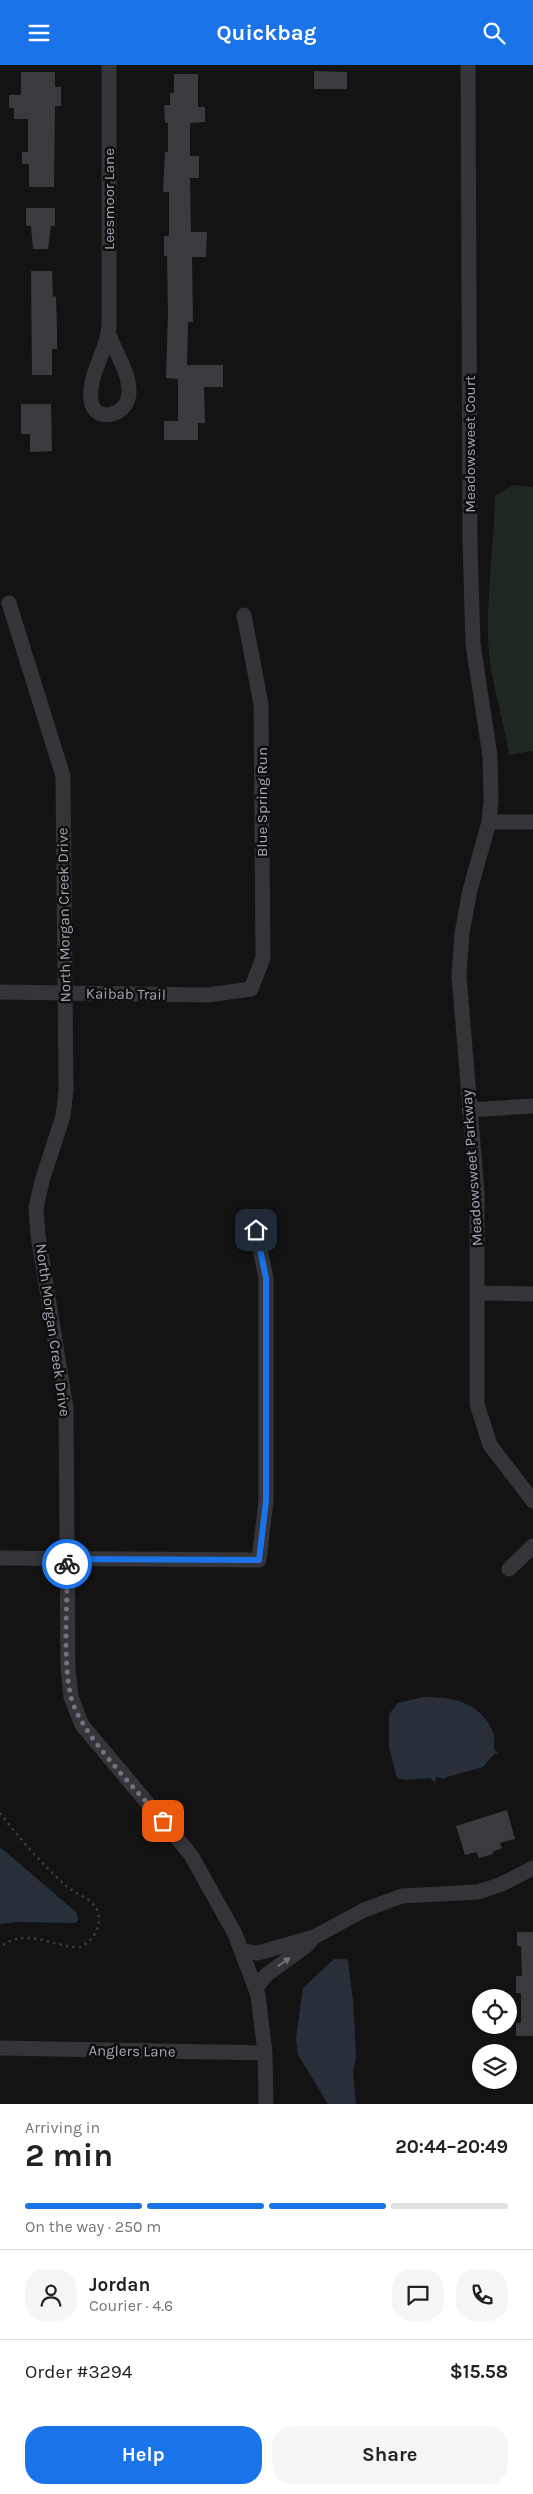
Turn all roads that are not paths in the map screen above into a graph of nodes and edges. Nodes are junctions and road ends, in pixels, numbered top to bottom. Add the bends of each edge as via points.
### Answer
1 (109, 65) edge
2 (468, 65) edge
3 (108, 334) junction
4 (9, 603) dead end
5 (244, 615) dead end
6 (489, 822) junction
7 (533, 822) edge
8 (251, 989) joint
9 (0, 992) edge
10 (65, 994) junction
11 (533, 1106) edge
12 (469, 1110) junction
13 (256, 1230) dead end
14 (478, 1293) junction
15 (533, 1294) edge
16 (533, 1501) edge
17 (533, 1546) edge
18 (0, 1557) edge
19 (67, 1559) junction
20 (509, 1569) dead end
21 (533, 1868) edge
22 (314, 1937) junction
23 (242, 1951) junction
24 (256, 1988) junction
25 (0, 2048) edge
26 (265, 2053) junction
27 (267, 2103) edge

1 - 3 street, Leesmoor Lane
2 - 6 street, Meadowsweet Court via 470,542 473,644 490,756
3 - 3 street, Leesmoor Lane via 90,392 96,411 106,415 116,414 123,408 130,392
4 - 10 street, North Morgan Creek Drive via 63,776
5 - 8 street, Blue Spring Run via 261,705 263,958
6 - 7 street
6 - 12 street, Meadowsweet Parkway via 470,890 459,976
8 - 10 street, Kaibab Trail via 208,995
9 - 10 street, Kaibab Trail
10 - 19 street, North Morgan Creek Drive via 66,1090 63,1116 36,1208 66,1407
11 - 12 street
12 - 14 street, Meadowsweet Parkway via 477,1192
13 - 19 street via 266,1278 266,1501 259,1560
14 - 15 street
14 - 16 street, Meadowsweet Parkway via 477,1404 490,1445
17 - 20 street
18 - 19 street
19 - 23 street, North Morgan Creek Drive via 68,1668 71,1697 82,1725 202,1870
21 - 22 street via 478,1892 402,1896 364,1910
22 - 23 street via 258,1953
24 -> 22 street via 266,1975
23 - 24 street, North Morgan Creek Drive
24 - 26 street, North Morgan Creek Drive
25 - 26 street, Anglers Lane
26 - 27 street, North Morgan Creek Drive

